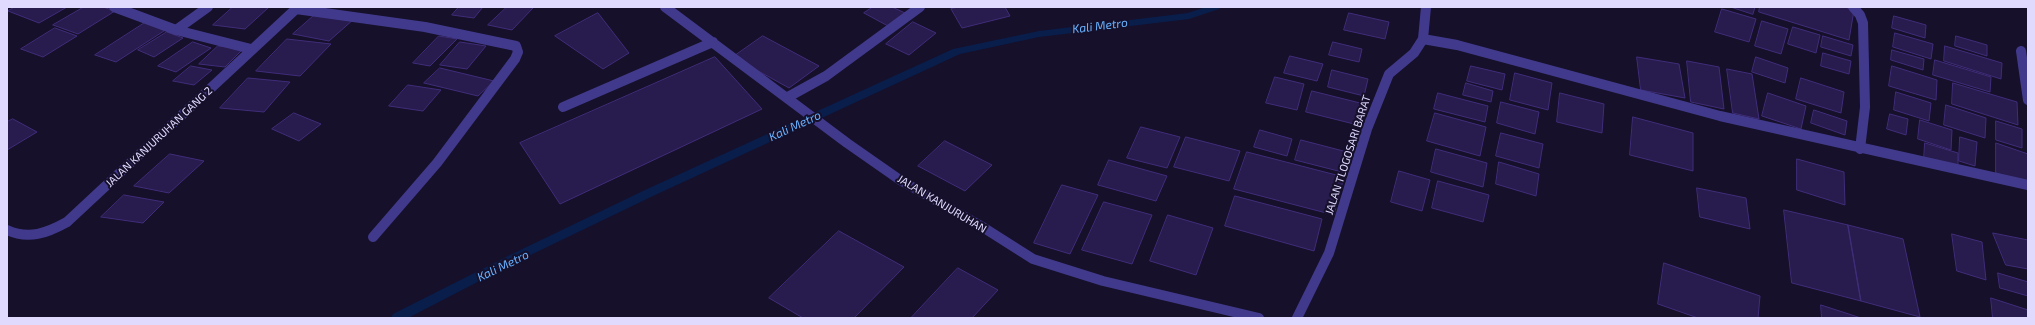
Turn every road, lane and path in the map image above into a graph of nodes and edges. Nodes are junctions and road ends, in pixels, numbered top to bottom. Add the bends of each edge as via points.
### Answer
1 (114, 7) edge
2 (208, 7) edge
3 (665, 7) edge
4 (920, 7) edge
5 (1426, 7) edge
6 (1853, 7) edge
7 (297, 8) edge
8 (176, 30) junction
9 (1423, 39) junction
10 (713, 42) junction
11 (251, 49) junction
12 (2021, 51) dead end
13 (791, 100) junction
14 (2028, 100) edge
15 (563, 107) dead end
16 (1860, 149) junction
17 (2028, 186) edge
18 (7, 230) edge
19 (373, 238) dead end
20 (1259, 318) edge
21 (1297, 318) edge

1 - 8 street
2 - 8 street
3 - 10 street, JALAN KANJURUHAN
4 - 13 street
5 - 9 street
6 - 16 street via 1863,23 1865,107
7 - 11 street, JALAN KANJURUHAN GANG 2
7 - 19 street via 425,27 516,46 518,52 437,163
8 - 11 street
9 - 16 street via 1457,45 1720,116
9 - 21 street, JALAN TLOGOSARI BARAT via 1414,53 1389,74 1366,129 1329,253
10 - 13 street, JALAN KANJURUHAN
10 - 15 street
11 - 18 street, JALAN KANJURUHAN GANG 2 via 192,108 67,222 45,234 29,237 16,235
12 - 14 street
13 - 20 street, JALAN KANJURUHAN via 900,180 1033,259 1103,281
16 - 17 street

